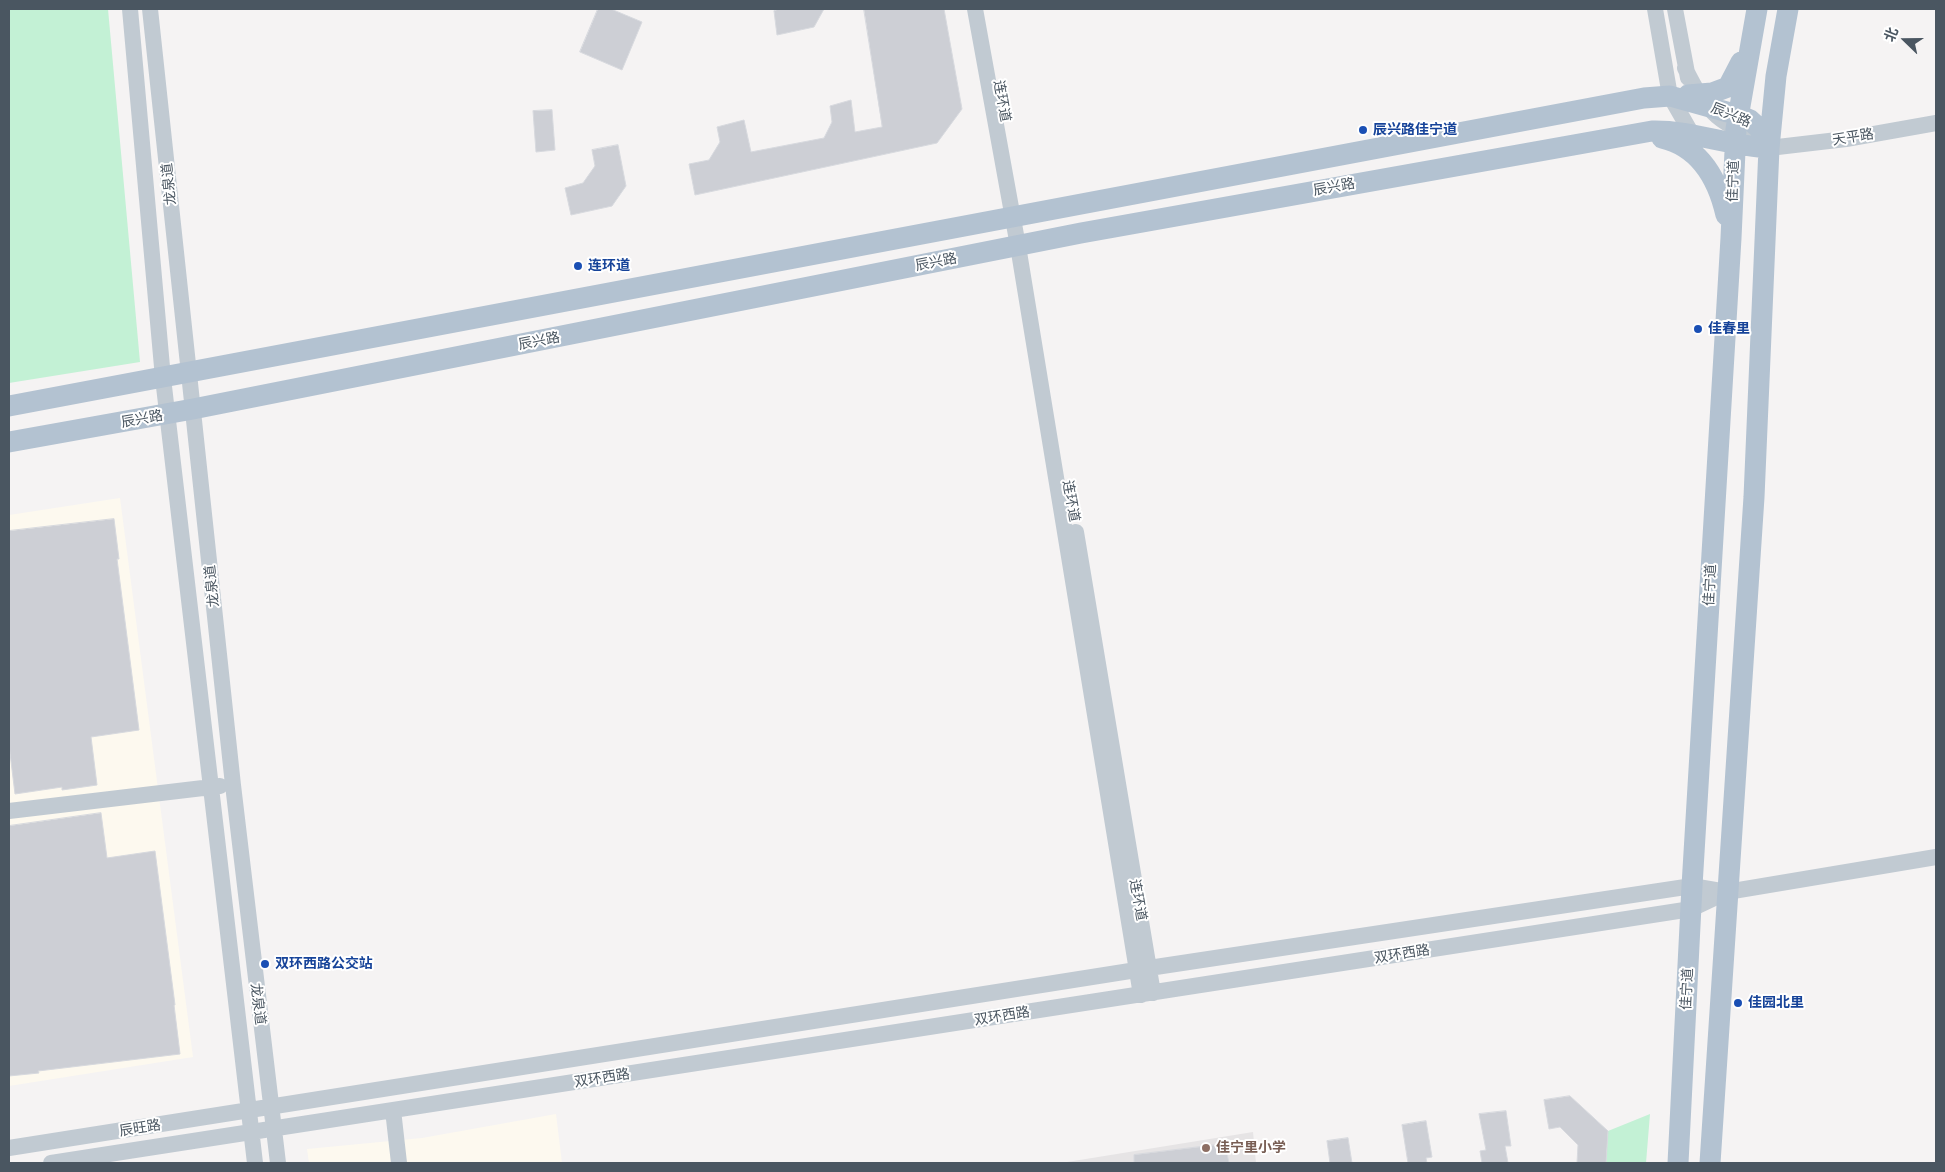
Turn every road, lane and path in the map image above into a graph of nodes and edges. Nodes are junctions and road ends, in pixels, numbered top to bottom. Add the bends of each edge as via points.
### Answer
1 (130, 9) edge
2 (150, 9) edge
3 (976, 9) edge
4 (986, 9) edge
5 (1655, 9) edge
6 (1675, 9) edge
7 (1757, 9) edge
8 (1788, 9) edge
9 (1752, 36) junction
10 (1670, 96) junction
11 (1697, 99) junction
12 (1936, 123) edge
13 (1736, 130) junction
14 (1636, 133) junction
15 (1693, 136) junction
16 (1768, 141) junction
17 (1018, 216) junction
18 (1732, 238) junction
19 (1023, 245) junction
20 (188, 373) junction
21 (163, 378) junction
22 (9, 406) edge
23 (193, 409) junction
24 (168, 414) junction
25 (9, 442) edge
26 (232, 784) junction
27 (210, 787) junction
28 (9, 810) edge
29 (1936, 857) edge
30 (1692, 886) junction
31 (1727, 892) junction
32 (1691, 909) junction
33 (1143, 969) junction
34 (1147, 994) junction
35 (271, 1107) junction
36 (393, 1110) junction
37 (249, 1111) junction
38 (274, 1128) junction
39 (251, 1131) junction
40 (9, 1148) edge
41 (51, 1163) edge
42 (255, 1163) edge
43 (278, 1163) edge
44 (399, 1163) edge
45 (1678, 1163) edge
46 (1710, 1163) edge

1 - 21 street, 龙泉道
2 - 20 street, 龙泉道
3 - 17 street
4 - 17 street, 连环道
5 - 10 street
6 - 11 street via 1685,68
7 - 9 main road, 佳宁道
8 - 16 main road
9 - 11 main road via 1728,87
9 - 13 main road, 佳宁道
10 - 11 main road, 辰兴路
10 - 15 street
10 - 17 main road, 辰兴路 via 1644,98
11 - 13 main road, 辰兴路
11 - 15 street
12 - 16 street, 天平路 via 1796,144
13 - 15 main road, 辰兴路
13 - 16 main road, 辰兴路
13 - 16 main road, 辰兴路 via 1750,120
13 - 18 main road, 佳宁道
14 - 15 main road, 辰兴路 via 1667,130
14 - 18 main road via 1681,145 1703,161 1716,183
14 - 19 main road, 辰兴路
16 - 31 main road via 1754,497
17 - 19 street, 连环道
17 - 20 main road, 辰兴路
18 - 30 main road, 佳宁道
19 - 23 main road, 辰兴路
19 - 33 street, 连环道
20 - 21 main road, 辰兴路
20 - 23 street, 龙泉道
21 - 22 main road, 辰兴路
21 - 24 street, 龙泉道
23 - 24 main road, 辰兴路
23 - 26 street, 龙泉道
24 - 25 main road, 辰兴路
24 - 27 street, 龙泉道
26 - 27 street
26 - 35 street, 龙泉道
27 - 28 street
27 - 37 street, 龙泉道
29 - 31 street
30 - 31 street, 双环西路
30 - 32 main road, 佳宁道
30 - 33 street, 双环西路
31 - 32 street, 双环西路
31 - 46 main road
32 - 34 street, 双环西路
32 - 45 main road, 佳宁道
33 - 34 street, 连环道
33 - 35 street, 双环西路
34 - 36 street, 双环西路
35 - 37 street, 辰旺路
35 - 38 street, 龙泉道
36 - 38 street, 双环西路
36 - 44 street
37 - 39 street, 龙泉道
37 - 40 street, 辰旺路
38 - 39 street, 辰旺路
38 - 43 street, 龙泉道
39 - 41 street, 辰旺路
39 - 42 street, 龙泉道

